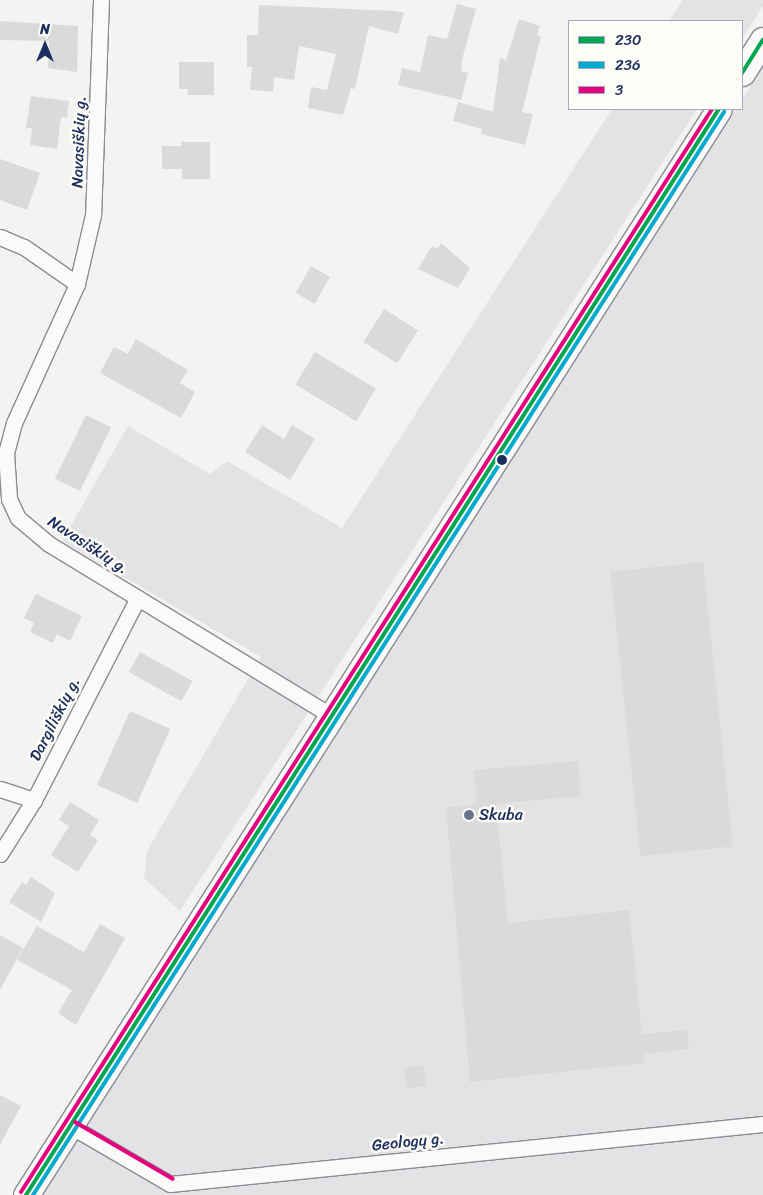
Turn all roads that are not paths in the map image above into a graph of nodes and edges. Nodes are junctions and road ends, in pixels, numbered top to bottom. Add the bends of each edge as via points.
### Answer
1 (101, 0) edge
2 (763, 40) edge
3 (743, 71) edge
4 (718, 110) edge
5 (0, 237) edge
6 (77, 284) junction
7 (138, 598) junction
8 (330, 715) junction
9 (0, 789) edge
10 (34, 800) junction
11 (0, 854) edge
12 (763, 1124) edge
13 (72, 1126) junction
14 (169, 1189) edge
15 (26, 1195) edge

1 - 6 street, Navasiškių g. via 95,194
2 - 3 main road
4 - 8 main road
5 - 6 street via 24,247
6 - 7 street, Navasiškių g. via 14,423 5,477 18,518 49,544
7 - 8 street, Navasiškių g.
7 - 10 street, Dargiliškių g.
8 - 13 main road
9 - 10 street
10 - 11 street, Dargiliškių g.
12 - 14 street, Geologų g.
13 - 14 street, Geologų g.
13 - 15 main road

